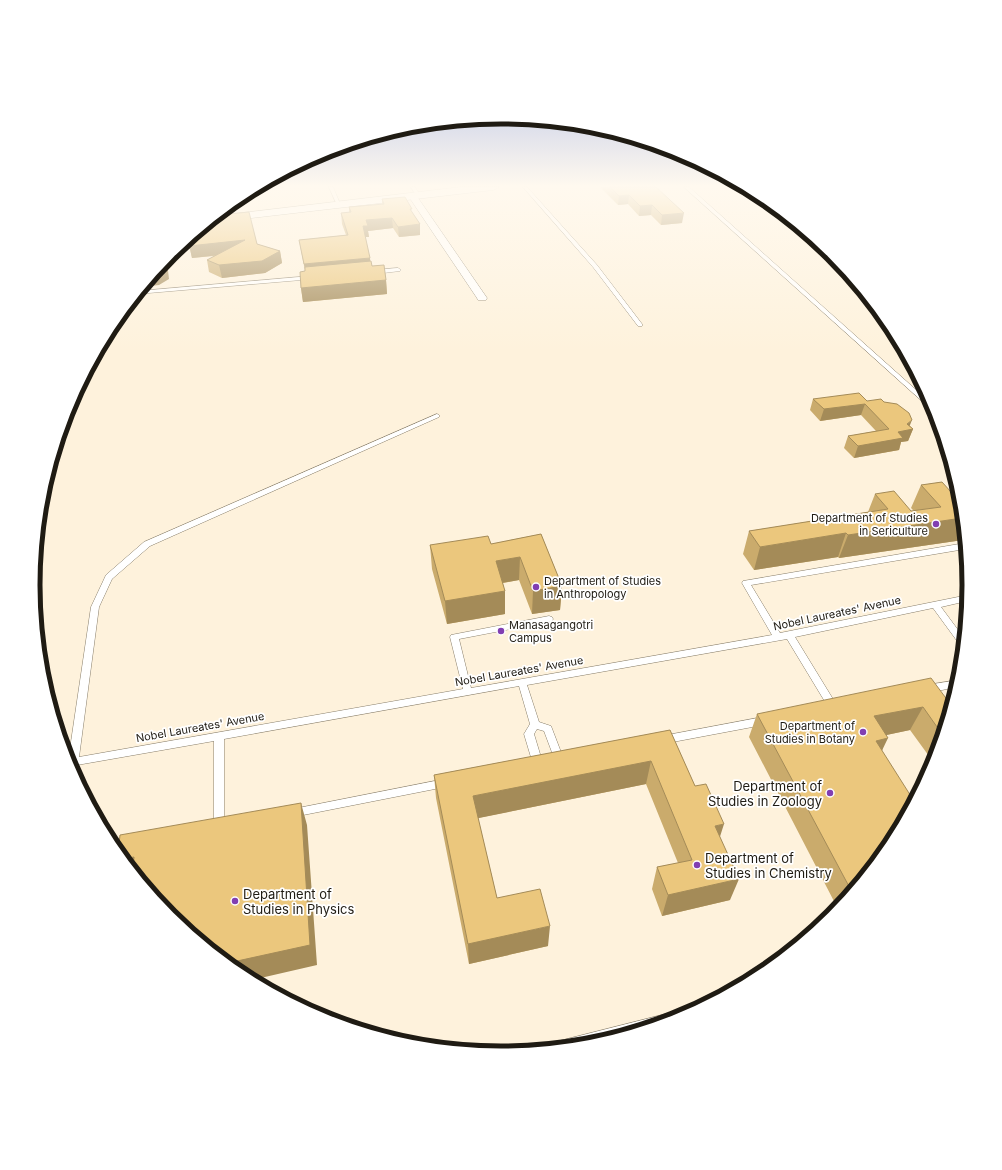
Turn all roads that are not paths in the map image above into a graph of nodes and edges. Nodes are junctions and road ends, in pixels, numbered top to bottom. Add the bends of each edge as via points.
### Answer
1 (446, 242) edge
2 (573, 242) edge
3 (747, 242) edge
4 (398, 270) dead end
5 (366, 273) edge
6 (319, 277) edge
7 (145, 292) edge
8 (482, 298) dead end
9 (640, 325) dead end
10 (922, 398) edge
11 (437, 416) dead end
12 (960, 547) edge
13 (962, 599) edge
14 (935, 605) junction
15 (549, 619) dead end
16 (789, 635) junction
17 (778, 637) junction
18 (959, 637) edge
19 (522, 683) junction
20 (951, 684) edge
21 (919, 690) edge
22 (468, 692) junction
23 (822, 709) edge
24 (770, 719) edge
25 (535, 724) junction
26 (219, 736) junction
27 (652, 742) edge
28 (73, 757) edge
29 (76, 764) edge
30 (454, 781) edge
31 (285, 815) edge
32 (232, 825) edge

1 - 8 street
2 - 9 lane
3 - 10 lane
4 - 5 lane
6 - 7 lane
11 - 28 lane via 146,544 109,577 95,607
12 - 17 lane via 746,583
13 - 14 lane, Nobel Laureates' Avenue
14 - 16 lane, Nobel Laureates' Avenue
14 - 18 lane
15 - 22 lane via 454,637
16 - 17 lane, Nobel Laureates' Avenue
16 - 23 lane via 837,706
17 - 19 lane, Nobel Laureates' Avenue
19 - 22 lane, Nobel Laureates' Avenue
19 - 25 lane
20 - 21 lane
22 - 26 lane, Nobel Laureates' Avenue
24 - 27 lane
25 - 25 lane via 530,734 548,762 548,729
26 - 29 lane, Nobel Laureates' Avenue
26 - 32 lane via 215,829
30 - 31 lane

